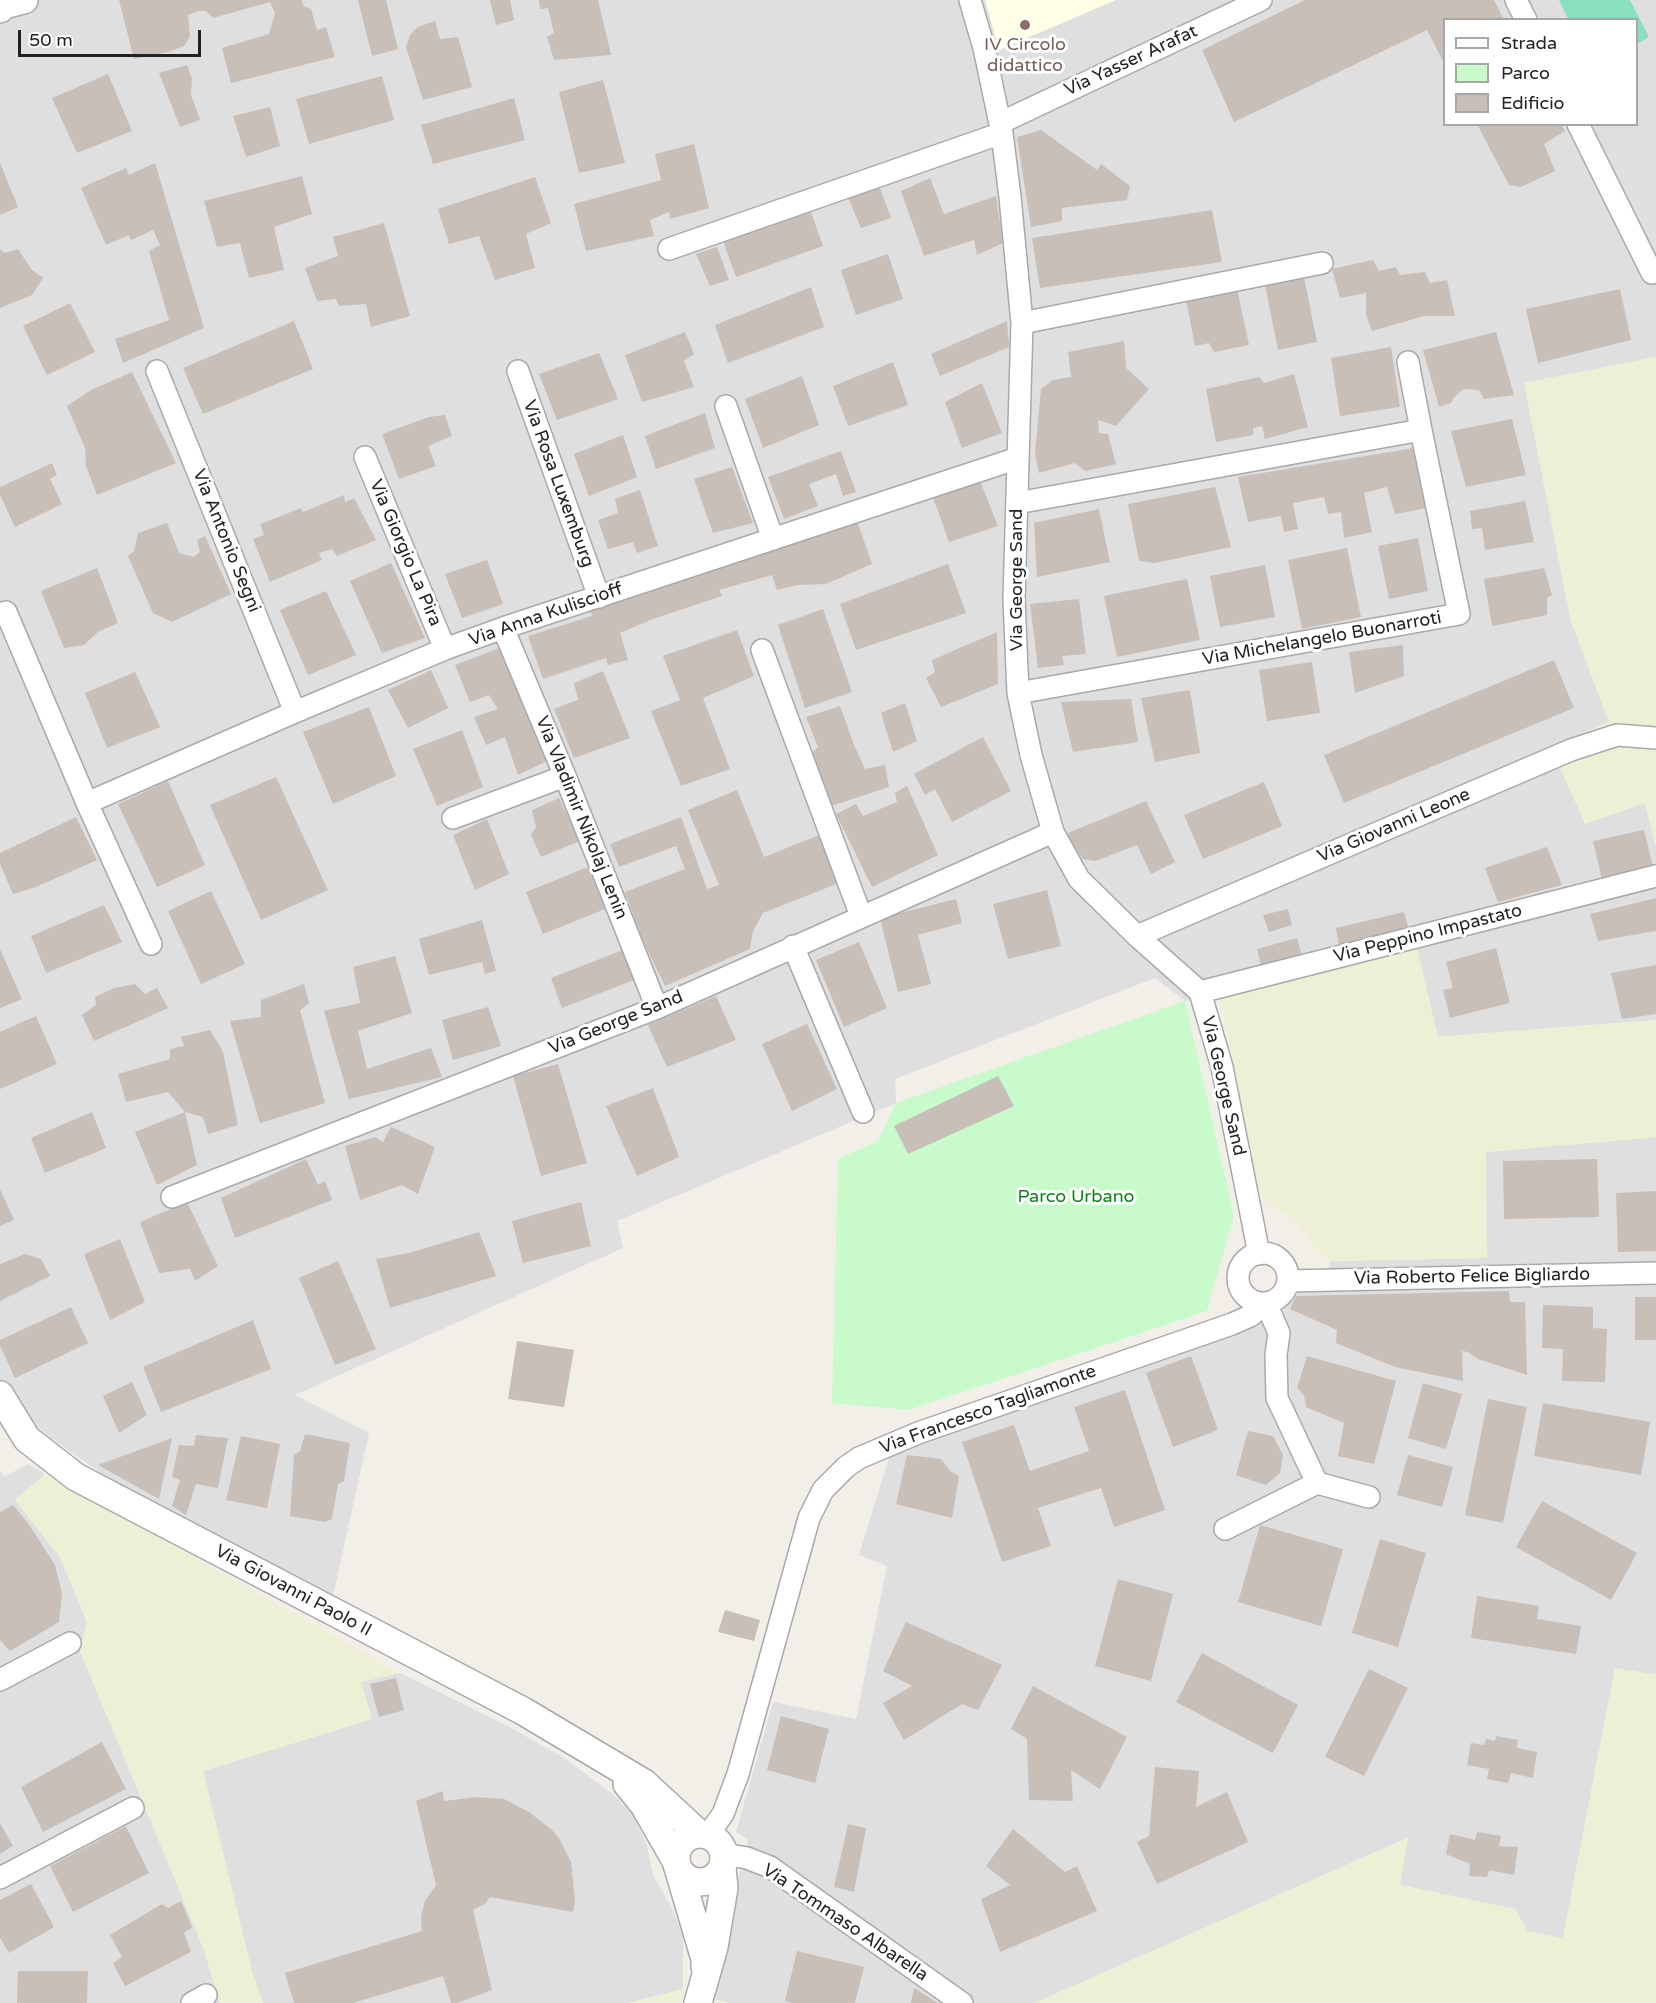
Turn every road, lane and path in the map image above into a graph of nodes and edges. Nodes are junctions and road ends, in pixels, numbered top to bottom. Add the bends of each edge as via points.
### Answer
1 (969, 0) edge
2 (1261, 0) edge
3 (1516, 0) edge
4 (1525, 18) edge
5 (1579, 126) edge
6 (1001, 128) junction
7 (669, 249) dead end
8 (1322, 263) dead end
9 (1656, 272) edge
10 (1022, 323) junction
11 (1408, 362) dead end
12 (157, 371) dead end
13 (518, 371) dead end
14 (726, 406) dead end
15 (1421, 430) junction
16 (365, 457) dead end
17 (1018, 458) junction
18 (1017, 502) junction
19 (773, 539) junction
20 (598, 597) junction
21 (2, 608) edge
22 (503, 628) junction
23 (445, 650) junction
24 (762, 650) dead end
25 (1018, 693) junction
26 (295, 712) junction
27 (1656, 738) edge
28 (565, 776) junction
29 (87, 803) junction
30 (453, 818) dead end
31 (1053, 832) junction
32 (1656, 876) edge
33 (861, 916) junction
34 (1137, 936) junction
35 (151, 944) dead end
36 (793, 946) junction
37 (1200, 992) junction
38 (657, 1008) junction
39 (863, 1112) dead end
40 (172, 1197) dead end
41 (1259, 1254) junction
42 (1656, 1273) edge
43 (1288, 1281) junction
44 (1266, 1303) junction
45 (0, 1395) edge
46 (1317, 1483) junction
47 (1369, 1497) dead end
48 (1225, 1529) dead end
49 (70, 1643) dead end
50 (0, 1680) edge
51 (609, 1761) junction
52 (133, 1808) dead end
53 (713, 1848) junction
54 (678, 1866) junction
55 (0, 1878) edge
56 (701, 1992) edge
57 (962, 2003) edge

1 - 6 street, Via George Sand
2 - 6 street, Via Yasser Arafat
3 - 4 street
5 - 9 street via 1652,273
6 - 7 street, Via Yasser Arafat
6 - 10 street, Via George Sand
8 - 10 street
10 - 17 street, Via George Sand
11 - 15 street
12 - 26 street, Via Antonio Segni
13 - 20 street, Via Rosa Luxemburg
14 - 19 street
15 - 18 street
15 - 25 street, Via Michelangelo Buonarroti via 1459,614
16 - 23 street, Via Giorgio La Pira
17 - 18 street, Via George Sand
17 - 19 street, Via Anna Kuliscioff
18 - 25 street, Via George Sand via 1014,599
19 - 20 street, Via Anna Kuliscioff
20 - 22 street, Via Anna Kuliscioff
21 - 29 street
22 - 23 street, Via Anna Kuliscioff
22 - 28 street, Via Vladimir Nikolaj Lenin
23 - 26 street, Via Anna Kuliscioff
24 - 33 street
25 - 31 street, Via George Sand
26 - 29 street, Via Anna Kuliscioff
27 - 34 street, Via Giovanni Leone via 1617,735 1571,750
28 - 30 street
28 - 38 street, Via Vladimir Nikolaj Lenin
29 - 35 street
31 - 33 street, Via George Sand
31 - 34 street, Via George Sand via 1079,879
32 - 37 street, Via Peppino Impastato
33 - 36 street, Via George Sand
34 - 37 street, Via George Sand
36 - 38 street, Via George Sand
36 - 39 street
37 - 41 street, Via George Sand via 1221,1066
38 - 40 street, Via George Sand
41 - 43 street via 1278,1258
41 - 44 street via 1242,1264 1239,1287 1250,1300
42 - 43 street, Via Roberto Felice Bigliardo
43 - 44 street via 1281,1295
44 - 46 street via 1279,1333 1277,1398
44 - 53 street, Via Francesco Tagliamonte via 1232,1324 918,1433 846,1467 823,1490 809,1518 738,1774
45 - 51 street, Via Giovanni Paolo II via 27,1439 76,1478 513,1706
46 - 47 street
46 - 48 street
49 - 50 street
51 - 53 street, Via Giovanni Paolo II via 644,1784
51 - 54 street, Via Giovanni Paolo II via 644,1805
52 - 55 street
53 - 54 street via 684,1840 677,1851
53 - 54 street via 718,1875 705,1882 691,1880
53 - 56 street, Via Giovanni Paolo II via 724,1888
53 - 57 street, Via Tommaso Albarella via 770,1867
54 - 56 street, Via Giovanni Paolo II via 705,1959

